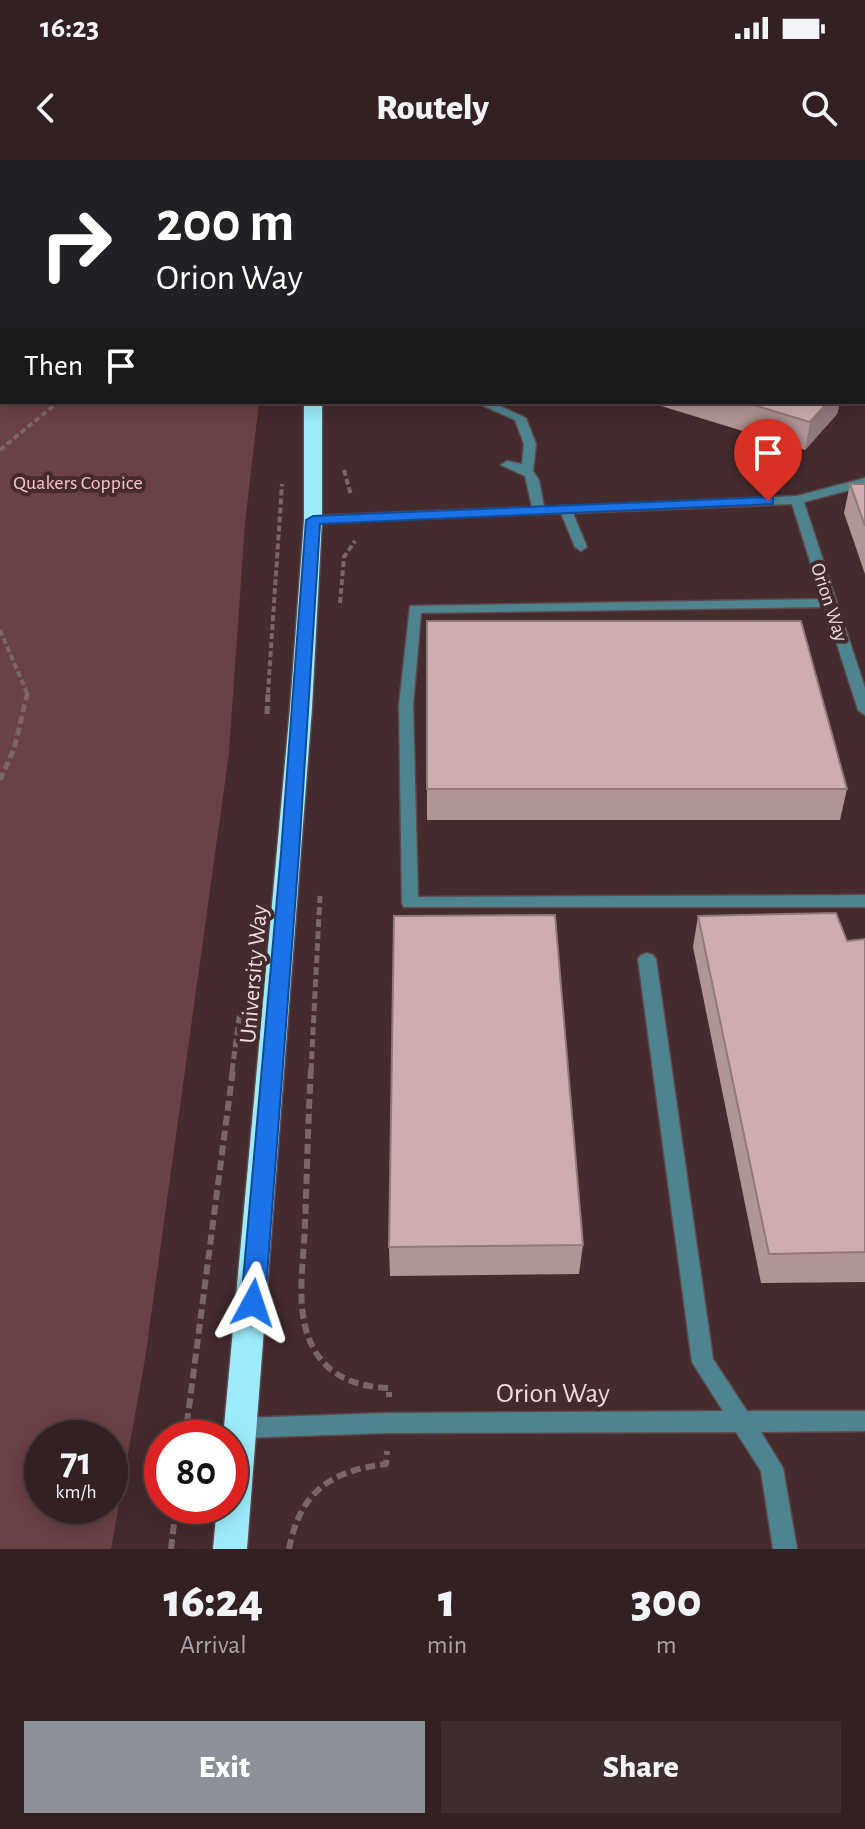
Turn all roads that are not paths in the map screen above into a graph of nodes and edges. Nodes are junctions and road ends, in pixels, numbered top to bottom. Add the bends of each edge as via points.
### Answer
1 (313, 404) edge
2 (486, 404) edge
3 (507, 465) dead end
4 (527, 470) junction
5 (865, 482) edge
6 (797, 500) junction
7 (566, 510) junction
8 (539, 511) junction
9 (313, 520) junction
10 (581, 547) dead end
11 (830, 603) junction
12 (865, 710) edge
13 (865, 901) edge
14 (647, 959) dead end
15 (243, 1420) edge
16 (742, 1421) junction
17 (865, 1421) edge
18 (248, 1428) edge
19 (232, 1524) edge
20 (230, 1549) edge
21 (785, 1549) edge

1 - 9 highway, University Way
2 - 4 lane via 520,418 530,444
3 - 4 lane
4 - 8 lane
5 - 6 lane
6 - 7 lane
6 - 11 lane, Orion Way
7 - 8 lane
7 - 10 lane
8 - 9 lane
9 - 15 highway, University Way
11 - 12 lane, Orion Way
11 - 13 lane via 415,609 406,705 410,903
14 - 16 lane via 703,1362
16 - 17 lane, Orion Way
16 - 18 lane, Orion Way
16 - 21 lane via 772,1468
19 - 20 highway, University Way

